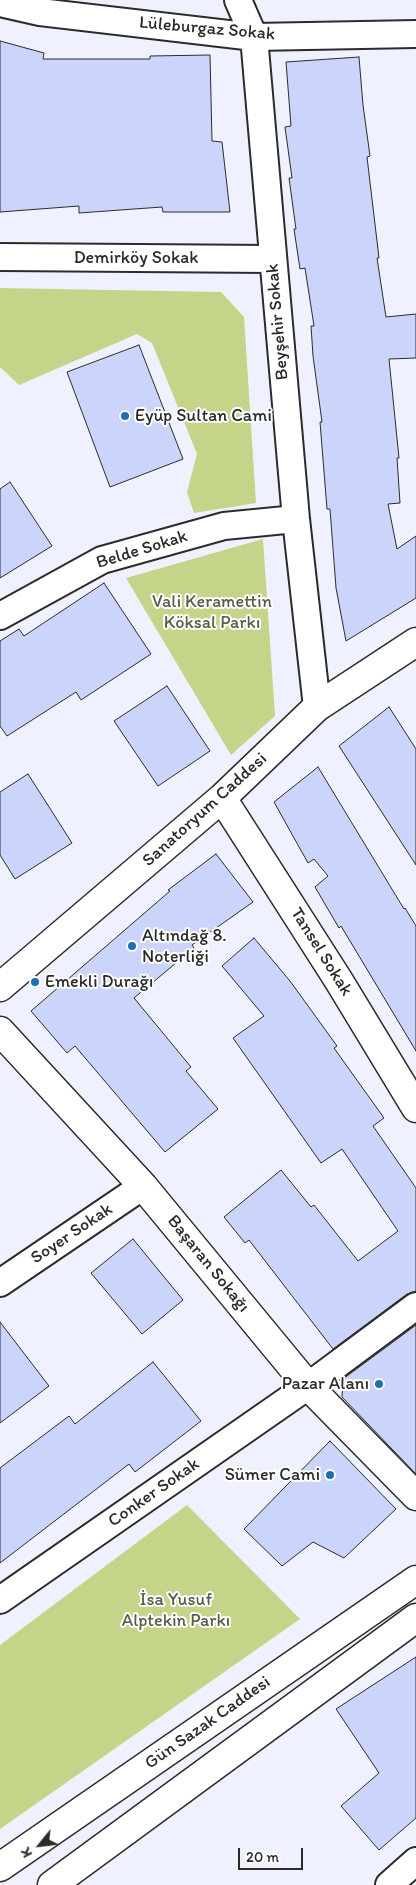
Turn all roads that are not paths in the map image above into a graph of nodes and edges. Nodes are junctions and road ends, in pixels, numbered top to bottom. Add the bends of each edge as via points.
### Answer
1 (238, 0) edge
2 (0, 3) edge
3 (416, 34) edge
4 (254, 37) junction
5 (0, 257) edge
6 (272, 259) junction
7 (296, 519) junction
8 (0, 616) edge
9 (414, 649) edge
10 (317, 707) junction
11 (222, 798) junction
12 (0, 987) edge
13 (0, 1032) edge
14 (416, 1108) edge
15 (143, 1186) junction
16 (0, 1283) edge
17 (416, 1306) edge
18 (308, 1386) junction
19 (416, 1496) edge
20 (416, 1580) edge
21 (0, 1600) edge
22 (416, 1618) edge
23 (416, 1860) edge
24 (0, 1868) edge
25 (52, 1885) edge
26 (389, 1885) edge

1 - 4 street, Beyşehir Sokak
2 - 4 street, Lüleburgaz Sokak via 40,12
3 - 4 street, Lüleburgaz Sokak
4 - 6 street, Beyşehir Sokak
5 - 6 street, Demirköy Sokak
6 - 7 street, Beyşehir Sokak
7 - 8 street, Belde Sokak via 224,526 102,560
7 - 10 street, Beyşehir Sokak
9 - 10 main road, Sanatoryum Caddesi
10 - 11 main road, Sanatoryum Caddesi
11 - 12 main road, Sanatoryum Caddesi
11 - 14 main road, Tansel Sokak via 339,980
13 - 15 main road, Başaran Sokağı
15 - 16 street, Soyer Sokak
15 - 18 main road, Başaran Sokağı
17 - 18 street, Conker Sokak
18 - 19 main road, Başaran Sokağı
18 - 21 street, Conker Sokak
20 - 24 main road, Gün Sazak Caddesi
22 - 25 main road, Gün Sazak Caddesi
23 - 26 street

